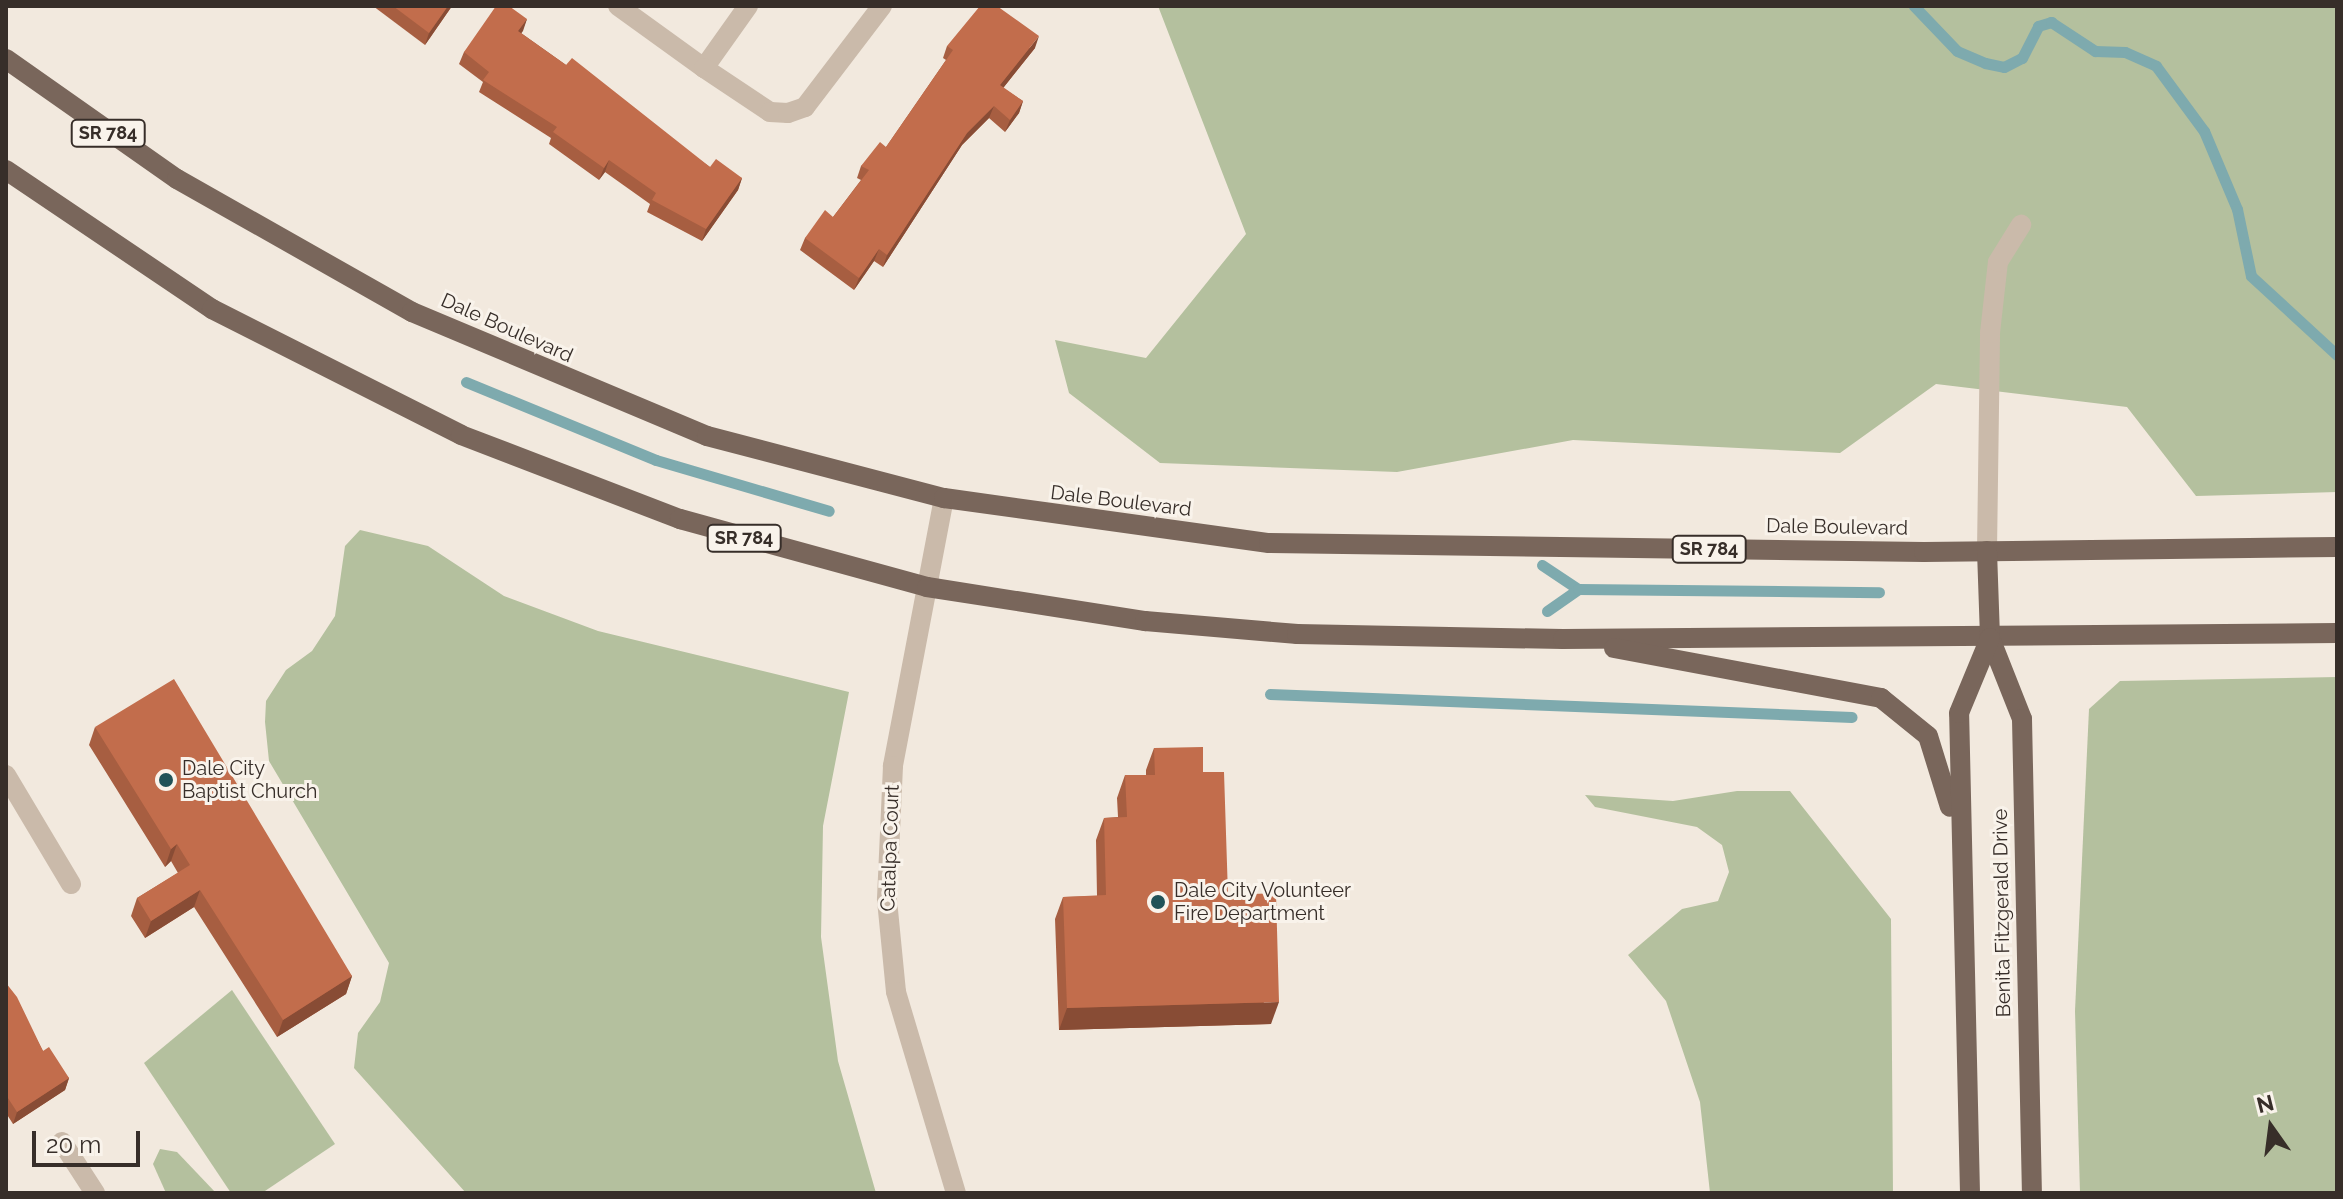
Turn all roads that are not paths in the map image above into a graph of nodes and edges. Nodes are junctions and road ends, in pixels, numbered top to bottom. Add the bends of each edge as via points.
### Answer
1 (618, 6) edge
2 (748, 6) edge
3 (882, 6) edge
4 (6, 59) edge
5 (704, 68) junction
6 (6, 170) edge
7 (2021, 225) dead end
8 (944, 498) junction
9 (2337, 547) edge
10 (1987, 551) junction
11 (927, 587) junction
12 (2337, 633) edge
13 (1990, 638) junction
14 (1563, 639) junction
15 (6, 775) edge
16 (71, 884) dead end
17 (1962, 893) junction
18 (62, 1142) dead end
19 (95, 1193) edge
20 (956, 1193) edge
21 (1970, 1193) edge
22 (2032, 1193) edge

1 - 5 street
2 - 5 street
3 - 5 street via 805,107 788,113 770,112
4 - 8 main road, Dale Boulevard / SR 784 via 177,179 412,312 707,436
6 - 11 main road, SR 784 via 212,309 461,435 680,519
7 - 10 street via 1998,262 1990,333
8 - 10 main road, Dale Boulevard / SR 784 via 1269,543
8 - 11 street, Catalpa Court
9 - 10 main road, Dale Boulevard / SR 784
10 - 13 main road, Benita Fitzgerald Drive
11 - 14 main road, SR 784 via 1236,629
11 - 20 street, Catalpa Court via 893,766 887,900 896,992
12 - 13 main road, SR 784
13 - 14 main road, SR 784
13 - 17 main road, Benita Fitzgerald Drive via 1959,713
13 - 22 main road, Benita Fitzgerald Drive via 2022,719
14 - 17 main road via 1849,689 1900,708 1940,756
15 - 16 street
17 - 21 main road, Benita Fitzgerald Drive
18 - 19 street

